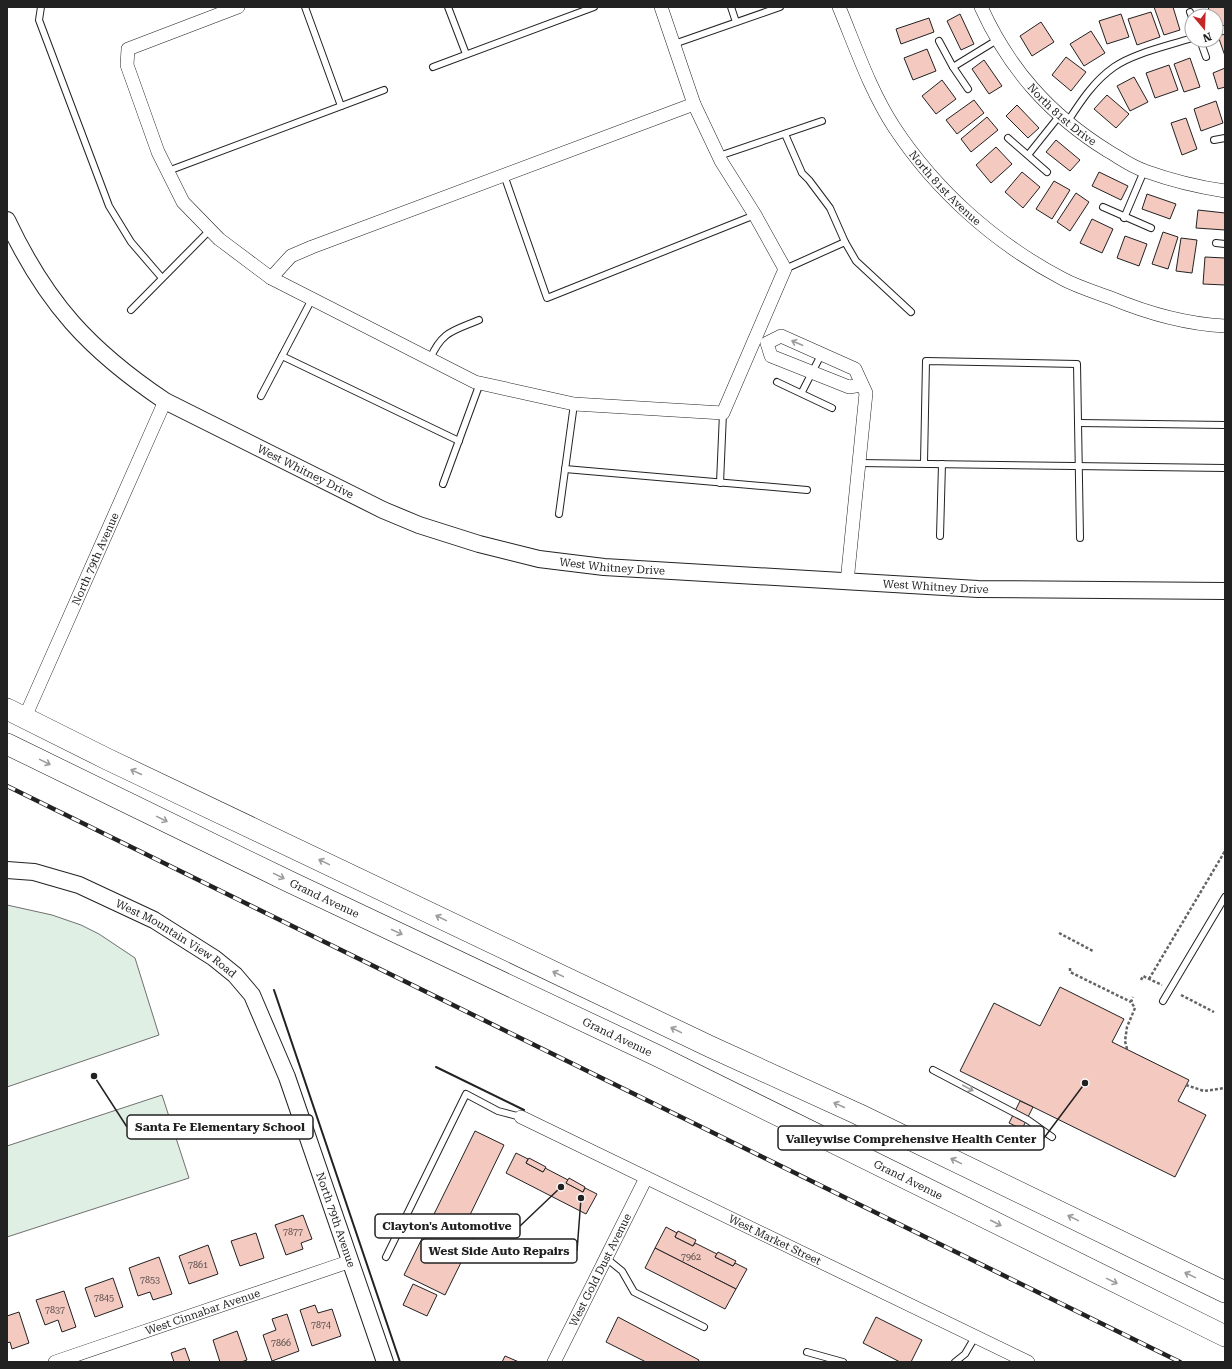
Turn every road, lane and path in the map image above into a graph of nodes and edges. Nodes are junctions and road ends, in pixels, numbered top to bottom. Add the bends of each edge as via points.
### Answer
1 (41, 7) edge
2 (238, 7) edge
3 (305, 7) edge
4 (448, 7) edge
5 (594, 7) edge
6 (661, 7) edge
7 (731, 7) edge
8 (780, 7) edge
9 (839, 7) edge
10 (981, 7) edge
11 (736, 22) junction
12 (997, 40) junction
13 (939, 41) dead end
14 (1184, 41) edge
15 (674, 44) junction
16 (1203, 48) edge
17 (466, 54) junction
18 (1206, 57) dead end
19 (433, 67) dead end
20 (953, 67) junction
21 (968, 88) dead end
22 (384, 90) dead end
23 (694, 104) junction
24 (342, 106) junction
25 (1064, 118) junction
26 (822, 121) dead end
27 (785, 134) junction
28 (1008, 138) dead end
29 (1225, 138) edge
30 (1214, 140) dead end
31 (1028, 155) junction
32 (719, 156) junction
33 (168, 171) junction
34 (1144, 171) junction
35 (1047, 172) dead end
36 (504, 175) junction
37 (1225, 191) edge
38 (1103, 207) dead end
39 (755, 215) junction
40 (1124, 218) junction
41 (7, 220) edge
42 (1151, 228) dead end
43 (210, 230) junction
44 (844, 242) junction
45 (1216, 243) dead end
46 (1225, 244) edge
47 (785, 269) junction
48 (162, 278) junction
49 (271, 278) junction
50 (312, 299) junction
51 (131, 310) dead end
52 (911, 312) dead end
53 (478, 320) dead end
54 (1225, 326) edge
55 (761, 341) junction
56 (822, 353) junction
57 (282, 356) junction
58 (430, 359) junction
59 (812, 372) junction
60 (777, 382) dead end
61 (480, 383) junction
62 (862, 385) junction
63 (802, 392) junction
64 (261, 396) dead end
65 (165, 401) junction
66 (574, 404) junction
67 (832, 408) dead end
68 (723, 413) junction
69 (1078, 423) junction
70 (1225, 425) edge
71 (459, 441) junction
72 (859, 463) junction
73 (924, 463) junction
74 (942, 464) junction
75 (1080, 465) junction
76 (1225, 468) edge
77 (565, 469) junction
78 (720, 483) junction
79 (443, 484) dead end
80 (807, 490) dead end
81 (559, 514) dead end
82 (940, 536) dead end
83 (1080, 538) dead end
84 (847, 582) junction
85 (1225, 591) edge
86 (16, 713) edge
87 (7, 744) edge
88 (1225, 851) edge
89 (7, 870) edge
90 (1225, 897) edge
91 (1059, 934) dead end
92 (1081, 945) junction
93 (1079, 950) dead end
94 (1093, 951) dead end
95 (1070, 968) dead end
96 (1149, 979) junction
97 (1141, 980) dead end
98 (1162, 985) dead end
99 (1180, 995) dead end
100 (1133, 997) dead end
101 (1163, 1001) dead end
102 (1131, 1002) junction
103 (1214, 1012) dead end
104 (1127, 1049) dead end
105 (933, 1070) dead end
106 (287, 1077) joint
107 (1186, 1085) dead end
108 (1225, 1088) edge
109 (521, 1117) joint
110 (1052, 1137) dead end
111 (646, 1178) junction
112 (386, 1257) dead end
113 (606, 1258) junction
114 (351, 1261) junction
115 (1225, 1292) edge
116 (704, 1327) dead end
117 (1225, 1336) edge
118 (975, 1337) junction
119 (807, 1352) dead end
120 (55, 1362) edge
121 (385, 1362) edge
122 (554, 1362) edge
123 (843, 1362) edge
124 (954, 1362) edge
125 (1028, 1362) edge

1 - 48 lane via 39,20 109,206 131,242
2 - 33 street via 128,49 127,65 158,152
3 - 24 lane
4 - 17 lane
5 - 17 lane
6 - 15 street
7 - 11 lane
8 - 11 lane
9 - 54 street, North 81st Avenue via 860,62 894,128 917,158 967,213 1033,262 1064,280 1121,302 1180,320
10 - 12 street, North 81st Drive
11 - 15 lane
12 - 20 lane
12 - 25 street, North 81st Drive via 1026,82
13 - 20 lane
14 - 25 lane via 1114,67 1100,78
15 - 23 street
16 - 18 lane
17 - 19 lane
20 - 21 lane
22 - 24 lane
23 - 32 street
23 - 36 street
24 - 33 lane
25 - 31 lane
25 - 34 street, North 81st Drive via 1090,140
26 - 27 lane
27 - 32 lane
27 - 44 lane via 802,173 830,208
28 - 31 lane
29 - 30 lane
31 - 35 lane
32 - 39 street
33 - 43 street via 183,202
34 - 37 street, North 81st Drive
34 - 40 lane
36 - 39 lane via 547,298
36 - 49 street via 291,256
38 - 40 lane
39 - 47 street
40 - 42 lane
41 - 65 street, West Whitney Drive via 40,282 65,316 109,360
43 - 48 lane
43 - 49 street via 219,240
44 - 47 lane
44 - 52 lane via 856,261
45 - 46 lane
47 - 55 street
48 - 51 lane
49 - 50 street
50 - 57 lane
50 - 58 street
53 - 58 lane via 449,332 436,344
56 -> 55 street via 780,336
55 - 59 street via 771,356
55 - 68 street
56 - 59 lane
56 - 62 street via 855,369
57 - 64 lane
57 - 71 lane
58 - 61 street
59 - 62 street via 849,387
59 - 63 lane
60 - 63 lane
61 - 66 street
61 - 71 lane
62 - 72 street via 866,393
63 - 67 lane
65 - 84 street, West Whitney Drive via 383,510 479,544 539,559 604,567
65 - 86 street, North 79th Avenue
66 - 68 street
66 - 77 lane
68 - 78 lane
69 - 70 lane
69 - 73 lane via 1077,364 926,361
69 - 75 lane
71 - 79 lane
72 - 73 lane
72 - 84 street
73 - 74 lane
74 - 75 lane
74 - 82 lane
75 - 76 lane
75 - 83 lane
77 - 78 lane
77 - 81 lane
78 - 80 lane
84 - 85 street, West Whitney Drive via 978,589
115 -> 86 highway via 873,1121 113,762
87 -> 117 highway, Grand Avenue via 288,881 658,1056
88 - 96 path
89 - 106 street, West Mountain View Road via 34,872 79,885 154,920 214,958 235,975 252,995
90 - 101 lane
91 - 92 path
92 - 93 path
92 - 94 path
95 - 102 path via 1070,972
96 - 97 path via 1143,976
96 - 98 path
99 - 103 path
100 - 102 path
102 - 104 path via 1135,1008 1127,1027
105 -> 110 lane via 1028,1120
106 - 114 street, North 79th Avenue
107 - 108 path via 1204,1091
109 - 111 street, West Market Street
109 - 112 lane via 498,1111 466,1094
111 - 113 street, West Gold Dust Avenue
111 - 118 street, West Market Street
113 - 116 lane via 622,1271 634,1292
113 - 122 street, West Gold Dust Avenue
114 - 120 street, West Cinnabar Avenue
114 - 121 street, North 79th Avenue
118 - 124 lane via 965,1354
118 - 125 street, West Market Street
119 - 123 lane

